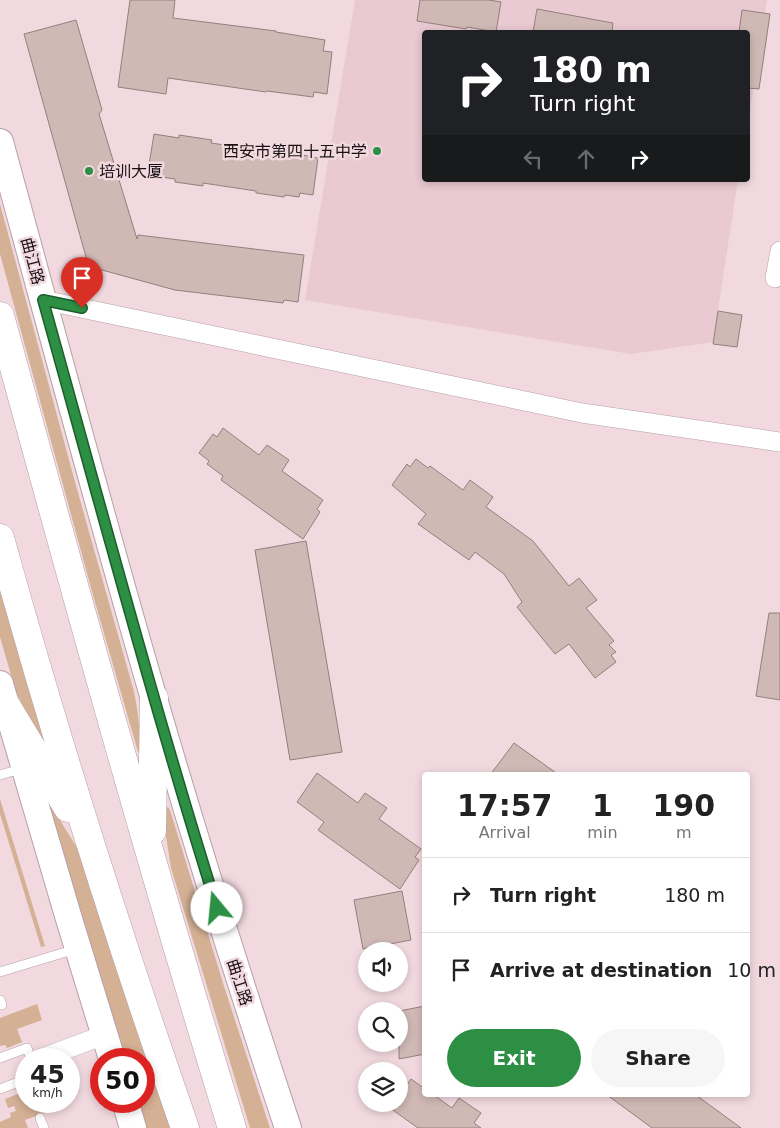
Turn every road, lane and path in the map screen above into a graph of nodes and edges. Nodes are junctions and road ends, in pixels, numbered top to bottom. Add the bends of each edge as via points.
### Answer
1 (0, 142) edge
2 (780, 251) edge
3 (775, 278) dead end
4 (43, 300) junction
5 (0, 316) edge
6 (780, 442) edge
7 (0, 538) edge
8 (3, 695) edge
9 (154, 698) junction
10 (12, 772) edge
11 (91, 845) junction
12 (152, 863) junction
13 (78, 949) junction
14 (0, 972) edge
15 (108, 1047) edge
16 (15, 1052) edge
17 (80, 1052) edge
18 (0, 1058) edge
19 (15, 1083) edge
20 (0, 1089) edge
21 (40, 1118) dead end
22 (44, 1128) edge
23 (185, 1128) edge
24 (232, 1128) edge
25 (288, 1128) edge

1 - 4 main road, 曲江路
2 - 3 street
4 - 6 street via 582,413
4 - 9 main road, 曲江路
5 - 12 highway
7 - 11 highway
8 - 10 main road
8 - 11 highway
9 - 12 highway
9 - 25 main road, 曲江路 via 215,903
10 - 13 main road
11 - 23 highway
12 - 24 highway
13 - 14 lane
13 - 15 main road
15 - 17 street
16 - 18 lane
19 - 20 lane
21 - 22 lane

